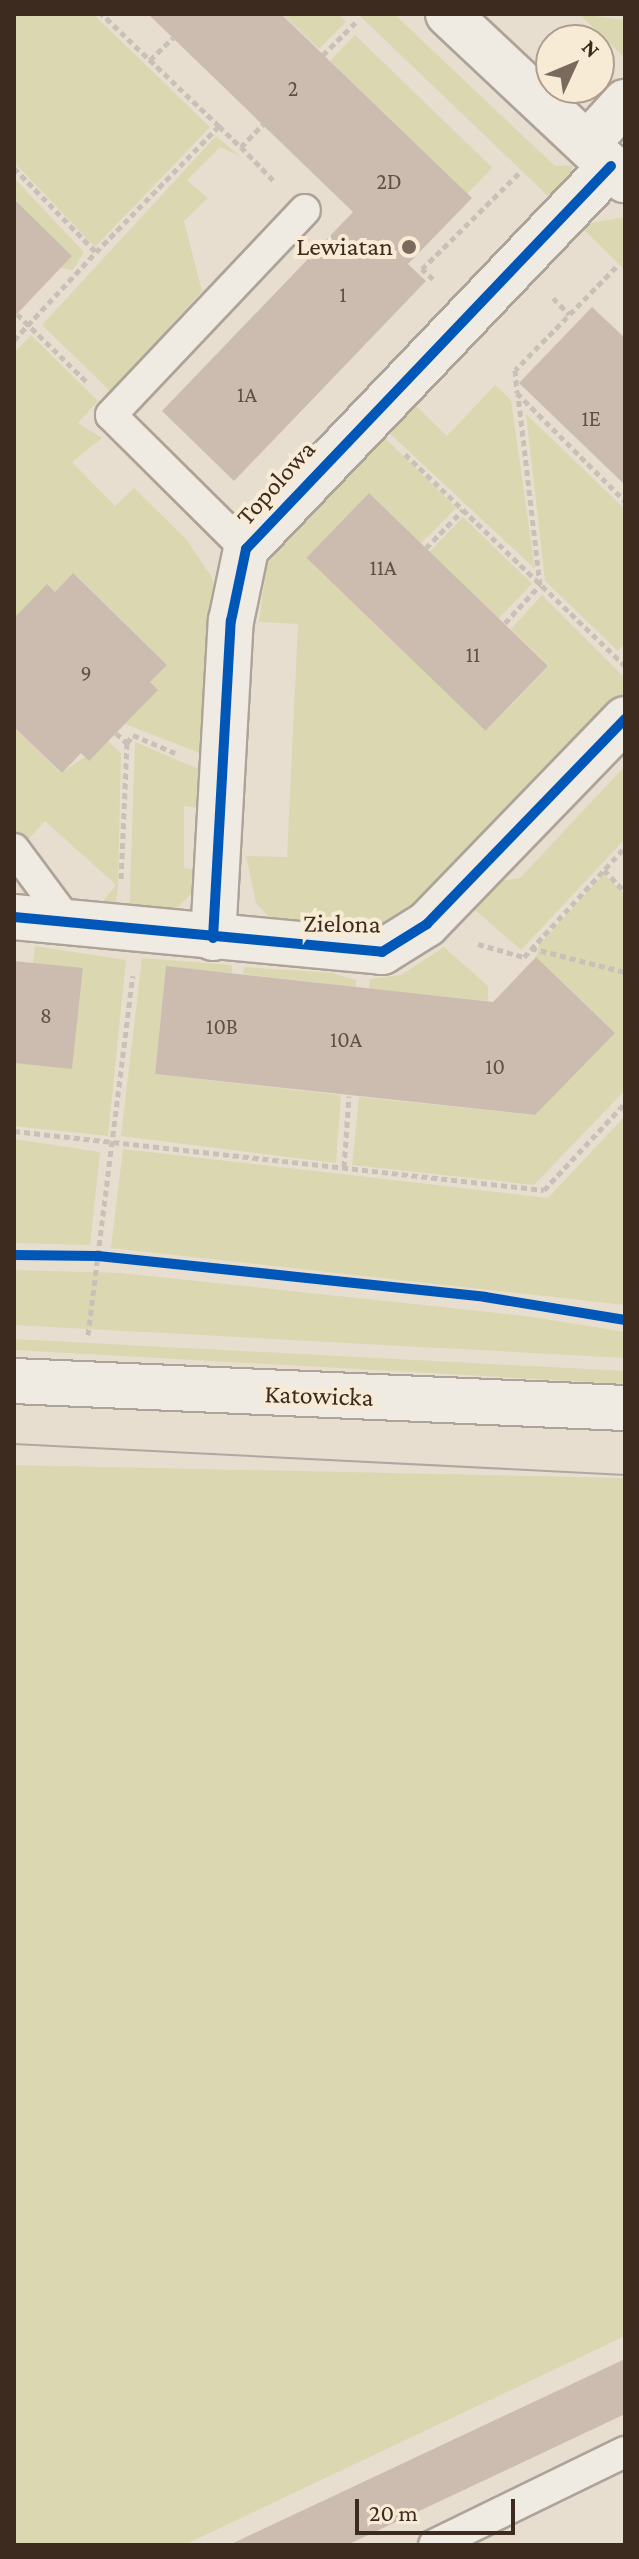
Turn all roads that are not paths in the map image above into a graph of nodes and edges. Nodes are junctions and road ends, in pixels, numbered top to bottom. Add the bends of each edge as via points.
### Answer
1 (448, 14) edge
2 (625, 102) edge
3 (608, 163) edge
4 (305, 210) dead end
5 (246, 549) junction
6 (625, 719) edge
7 (14, 849) edge
8 (14, 917) edge
9 (69, 923) junction
10 (213, 938) junction
11 (14, 1381) edge
12 (625, 1408) edge
13 (625, 2452) edge
14 (434, 2545) edge

1 - 3 street
2 - 3 street, Topolowa
3 - 5 street, Topolowa
4 - 5 lane via 111,415
5 - 10 street, Topolowa via 231,621
6 - 10 street, Zielona via 400,945 349,951
7 - 9 lane
8 - 9 street, Zielona
9 - 10 street, Zielona via 126,947
11 - 12 street, Katowicka
13 - 14 lane

